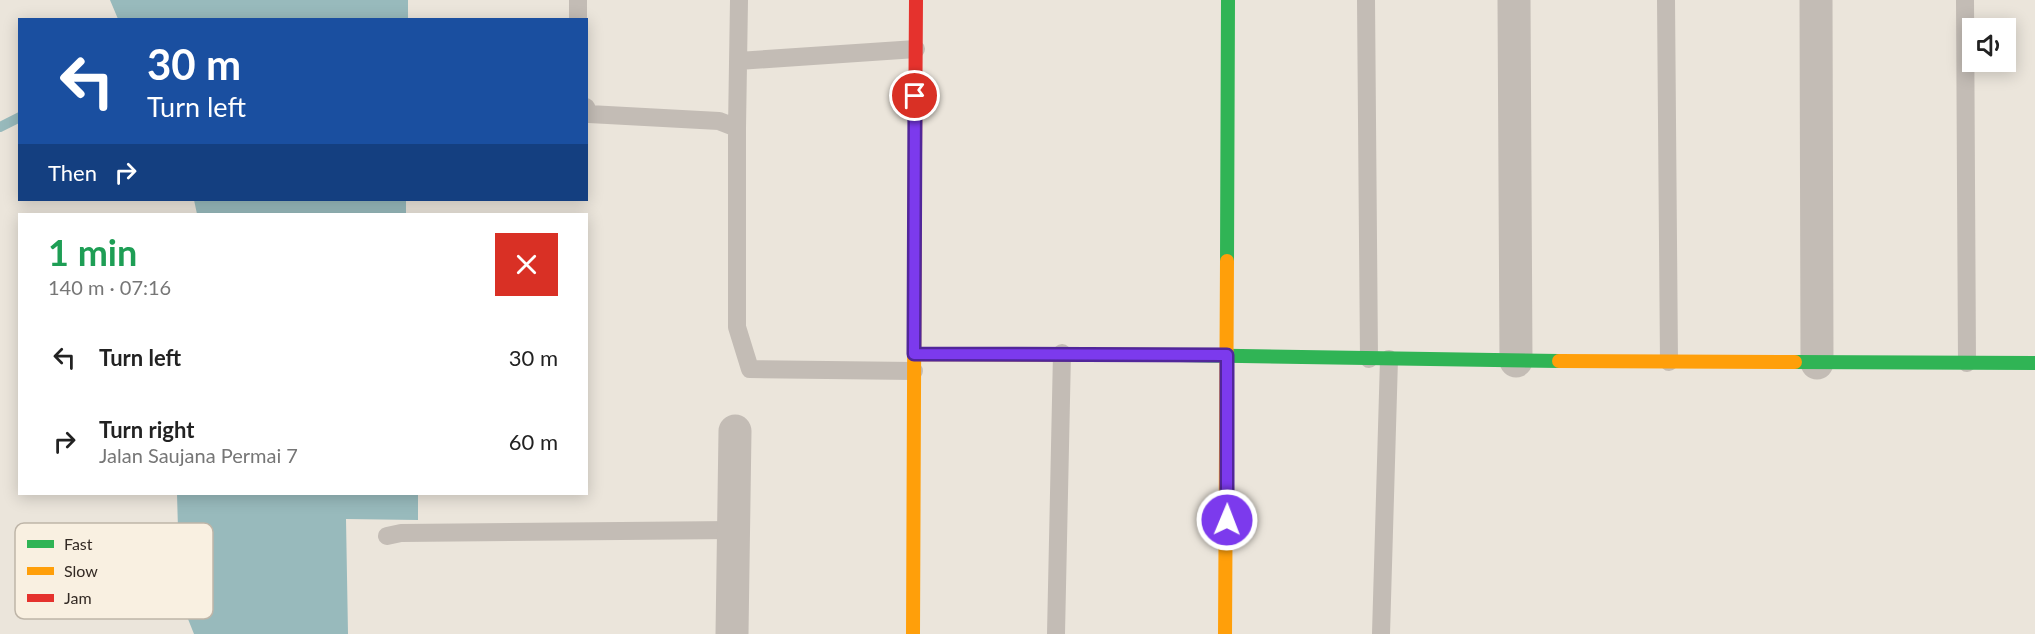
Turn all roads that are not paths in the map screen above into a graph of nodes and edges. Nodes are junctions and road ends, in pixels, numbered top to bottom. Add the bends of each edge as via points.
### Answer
1 (578, 0) edge
2 (740, 0) edge
3 (916, 0) edge
4 (1228, 0) edge
5 (1365, 0) edge
6 (1514, 0) edge
7 (1666, 0) edge
8 (1816, 0) edge
9 (1965, 0) edge
10 (578, 18) edge
11 (916, 49) junction
12 (738, 61) junction
13 (588, 112) edge
14 (737, 128) junction
15 (1062, 353) junction
16 (1227, 355) junction
17 (1369, 359) junction
18 (1389, 359) junction
19 (1516, 361) junction
20 (914, 362) junction
21 (1669, 362) junction
22 (1817, 363) junction
23 (1967, 363) junction
24 (2035, 363) edge
25 (735, 431) dead end
26 (733, 530) junction
27 (387, 536) dead end
28 (732, 634) edge
29 (913, 634) edge
30 (1056, 634) edge
31 (1225, 634) edge
32 (1381, 634) edge

1 - 10 lane
2 - 12 lane
3 - 11 street
4 - 16 street
5 - 17 lane
6 - 19 street
7 - 21 lane
8 - 22 street
9 - 23 lane
11 - 12 lane
11 - 20 street
12 - 14 lane
13 - 14 lane via 719,121
14 - 20 lane via 737,327 750,369
15 - 16 street
15 - 20 street
15 - 30 lane
16 - 17 street
16 - 31 street
17 - 18 street
18 - 19 street
18 - 32 lane
19 - 21 street
20 - 29 street
21 - 22 street
22 - 23 street
23 - 24 street
25 - 26 street
26 - 27 lane
26 - 28 street

